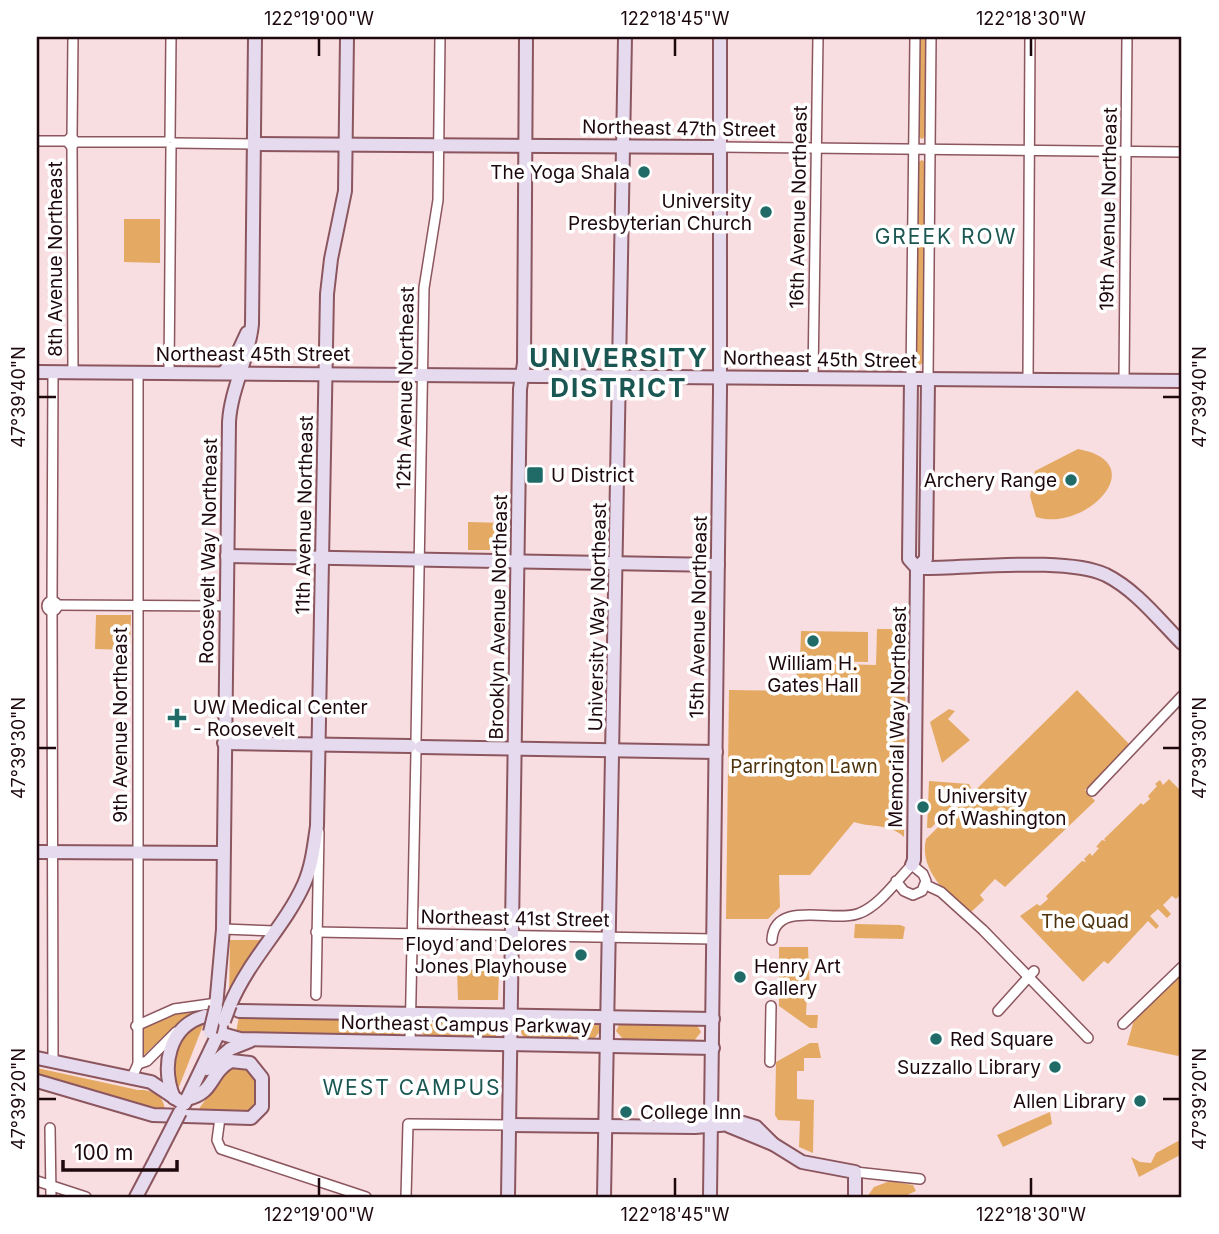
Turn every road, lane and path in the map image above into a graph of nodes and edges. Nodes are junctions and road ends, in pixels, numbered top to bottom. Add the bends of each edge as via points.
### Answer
1 (73, 37) edge
2 (171, 37) edge
3 (255, 37) edge
4 (347, 37) edge
5 (440, 37) edge
6 (526, 37) edge
7 (625, 37) edge
8 (720, 37) edge
9 (818, 37) edge
10 (915, 37) edge
11 (931, 37) edge
12 (1030, 37) edge
13 (1128, 37) edge
14 (37, 141) edge
15 (72, 141) junction
16 (170, 143) junction
17 (254, 144) junction
18 (346, 144) junction
19 (439, 145) junction
20 (526, 146) junction
21 (624, 146) junction
22 (720, 147) junction
23 (816, 148) junction
24 (914, 150) junction
25 (930, 150) junction
26 (1029, 151) junction
27 (1127, 152) junction
28 (1182, 152) edge
29 (252, 324) junction
30 (37, 372) edge
31 (53, 372) junction
32 (73, 372) junction
33 (138, 372) junction
34 (169, 373) junction
35 (223, 373) junction
36 (243, 373) junction
37 (326, 373) junction
38 (423, 374) junction
39 (522, 375) junction
40 (620, 376) junction
41 (720, 377) junction
42 (813, 378) junction
43 (911, 379) junction
44 (928, 379) junction
45 (1028, 379) junction
46 (1124, 381) junction
47 (1182, 381) edge
48 (911, 437) junction
49 (928, 437) junction
50 (323, 558) junction
51 (419, 559) junction
52 (227, 562) junction
53 (517, 562) junction
54 (617, 563) junction
55 (718, 565) junction
56 (917, 568) junction
57 (49, 605) edge
58 (138, 606) junction
59 (221, 606) junction
60 (1182, 643) edge
61 (1182, 695) edge
62 (224, 743) junction
63 (319, 745) junction
64 (416, 747) junction
65 (516, 748) junction
66 (614, 749) junction
67 (716, 751) junction
68 (1092, 790) dead end
69 (317, 826) junction
70 (37, 852) edge
71 (52, 852) junction
72 (137, 853) junction
73 (223, 853) junction
74 (912, 865) junction
75 (896, 881) junction
76 (926, 885) junction
77 (223, 929) junction
78 (275, 931) junction
79 (316, 932) junction
80 (414, 934) junction
81 (510, 935) junction
82 (610, 937) junction
83 (714, 939) junction
84 (772, 940) dead end
85 (1182, 967) edge
86 (1031, 974) junction
87 (316, 995) dead end
88 (771, 1006) dead end
89 (226, 1007) junction
90 (998, 1011) dead end
91 (411, 1013) junction
92 (511, 1015) junction
93 (608, 1017) junction
94 (200, 1018) joint
95 (713, 1019) junction
96 (1123, 1024) dead end
97 (136, 1026) junction
98 (218, 1029) junction
99 (1088, 1038) dead end
100 (256, 1039) junction
101 (410, 1042) junction
102 (512, 1045) junction
103 (608, 1047) junction
104 (713, 1048) junction
105 (37, 1058) edge
106 (53, 1060) junction
107 (770, 1062) dead end
108 (135, 1071) junction
109 (200, 1071) junction
110 (37, 1081) edge
111 (181, 1104) junction
112 (220, 1118) junction
113 (510, 1125) junction
114 (606, 1126) junction
115 (712, 1126) junction
116 (50, 1129) dead end
117 (855, 1172) junction
118 (920, 1180) dead end
119 (37, 1181) edge
120 (51, 1186) junction
121 (51, 1197) edge
122 (86, 1197) edge
123 (136, 1197) edge
124 (366, 1197) edge
125 (406, 1197) edge
126 (508, 1197) edge
127 (604, 1197) edge
128 (710, 1197) edge
129 (855, 1197) edge

1 - 15 street, 8th Avenue Northeast
2 - 16 street
3 - 17 street, Roosevelt Way Northeast
4 - 18 street, 11th Avenue Northeast
5 - 19 street, 12th Avenue Northeast
6 - 20 street, Brooklyn Avenue Northeast
7 - 21 street, University Way Northeast
8 - 22 street, 15th Avenue Northeast
9 - 23 street, 16th Avenue Northeast
10 - 24 street
11 - 25 street
12 - 26 street
13 - 27 street, 19th Avenue Northeast
14 - 15 street, Northeast 47th Street
15 - 16 street, Northeast 47th Street
15 - 32 street, 8th Avenue Northeast
16 - 17 street, Northeast 47th Street
16 - 34 street
17 - 18 street, Northeast 47th Street
17 - 29 street, Roosevelt Way Northeast
18 - 19 street, Northeast 47th Street
18 - 37 street, 11th Avenue Northeast via 344,206 328,284
19 - 20 street, Northeast 47th Street
19 - 38 street, 12th Avenue Northeast via 437,207 425,277
20 - 21 street, Northeast 47th Street
20 - 39 street, Brooklyn Avenue Northeast
21 - 22 street, Northeast 47th Street
21 - 40 street, University Way Northeast
22 - 23 street, Northeast 47th Street
22 - 41 street, 15th Avenue Northeast
23 - 24 street, Northeast 47th Street
23 - 42 street, 16th Avenue Northeast
24 - 25 street, Northeast 47th Street
24 - 43 street
25 - 26 street, Northeast 47th Street
25 - 44 street
26 - 27 street, Northeast 47th Street
26 - 45 street
27 - 28 street, Northeast 47th Street
27 - 46 street, 19th Avenue Northeast
29 - 35 street
29 - 36 street, Roosevelt Way Northeast
30 - 31 street, Northeast 45th Street
31 - 32 street, Northeast 45th Street
31 - 57 street, 8th Avenue Northeast
32 - 33 street, Northeast 45th Street
33 - 34 street, Northeast 45th Street
33 - 58 street, 9th Avenue Northeast
34 - 35 street, Northeast 45th Street
35 - 36 street, Northeast 45th Street
36 - 37 street, Northeast 45th Street
36 - 52 street, Roosevelt Way Northeast via 229,413
37 - 38 street, Northeast 45th Street
37 - 50 street, 11th Avenue Northeast
38 - 39 street, Northeast 45th Street
38 - 51 street, 12th Avenue Northeast
39 - 40 street, Northeast 45th Street
39 - 53 street, Brooklyn Avenue Northeast
40 - 41 street, Northeast 45th Street
40 - 54 street, University Way Northeast
41 - 42 street, Northeast 45th Street
41 - 55 street, 15th Avenue Northeast
42 - 43 street, Northeast 45th Street
43 - 44 street, Northeast 45th Street
43 - 48 street
44 - 45 street, Northeast 45th Street
44 - 49 street, Memorial Way Northeast
45 - 46 street, Northeast 45th Street
46 - 47 street, Northeast 45th Street
48 - 49 street
48 - 56 street, Memorial Way Northeast via 910,474 918,493 918,526 909,541 909,559
49 - 56 street, Memorial Way Northeast via 926,559
50 - 51 street
50 - 52 street
50 - 63 street, 11th Avenue Northeast
51 - 53 street
51 - 64 street, 12th Avenue Northeast
52 - 59 street, Roosevelt Way Northeast
53 - 54 street
53 - 65 street, Brooklyn Avenue Northeast
54 - 55 street
54 - 66 street, University Way Northeast
55 - 67 street, 15th Avenue Northeast
56 - 60 street via 1074,566 1094,570 1124,586
56 - 74 street, Memorial Way Northeast
57 - 58 street
57 - 71 street, 8th Avenue Northeast
58 - 59 street
58 - 72 street, 9th Avenue Northeast
59 - 62 street, Roosevelt Way Northeast
61 - 68 street
62 - 63 street
62 - 73 street, Roosevelt Way Northeast
63 - 64 street
63 - 69 street, 11th Avenue Northeast
64 - 65 street
64 - 80 street, 12th Avenue Northeast
65 - 66 street
65 - 81 street, Brooklyn Avenue Northeast
66 - 67 street
66 - 82 street, University Way Northeast
67 - 83 street, 15th Avenue Northeast
69 - 78 street via 307,876
69 - 79 street, 11th Avenue Northeast via 321,841
70 - 71 street
71 - 72 street
71 - 106 street, 8th Avenue Northeast
72 - 73 street
72 - 97 street, 9th Avenue Northeast
73 - 77 street, Roosevelt Way Northeast
74 - 75 street
74 - 76 street via 923,874
75 - 76 street via 913,895
75 - 84 street via 867,909 854,915 786,918 775,926
76 - 86 street via 942,892
77 - 78 street
77 - 89 street, Roosevelt Way Northeast
78 - 89 street
79 - 80 street, Northeast 41st Street
79 - 87 street, 11th Avenue Northeast
80 - 81 street, Northeast 41st Street
80 - 91 street, 12th Avenue Northeast
81 - 82 street, Northeast 41st Street
81 - 92 street, Brooklyn Avenue Northeast
82 - 83 street, Northeast 41st Street
82 - 93 street, University Way Northeast
83 - 95 street, 15th Avenue Northeast
85 - 96 street
86 - 90 street
86 - 99 street
88 - 107 street
89 - 91 street, Northeast Campus Parkway
89 - 97 street via 174,1009
89 - 98 street, bridge
91 - 92 street, Northeast Campus Parkway
91 - 101 street, 12th Avenue Northeast
92 - 93 street, Northeast Campus Parkway
92 - 102 street, Brooklyn Avenue Northeast
93 - 95 street, Northeast Campus Parkway
93 - 103 street, University Way Northeast
94 - 108 street via 180,1027
94 - 111 street via 177,1037 167,1056 168,1080
95 - 104 street, 15th Avenue Northeast
97 - 108 street, 9th Avenue Northeast
98 - 100 street, Northeast Campus Parkway
98 - 109 street
100 - 101 street, Northeast Campus Parkway
100 - 109 street via 230,1049
101 - 102 street, Northeast Campus Parkway
102 - 103 street, Northeast Campus Parkway
102 - 113 street, Brooklyn Avenue Northeast
103 - 104 street, Northeast Campus Parkway
103 - 114 street, University Way Northeast
104 - 115 street, 15th Avenue Northeast
105 - 106 street
106 - 108 street
108 - 111 street
109 - 111 street
110 - 112 street via 153,1115
111 - 112 street via 207,1092 226,1064 246,1061 258,1070 263,1083 262,1107 251,1118
111 - 123 street, bridge
112 - 124 street via 217,1140 221,1149
113 - 114 street
113 - 125 street via 408,1124
113 - 126 street, Brooklyn Avenue Northeast
114 - 115 street
114 - 127 street, University Way Northeast
115 - 117 street via 729,1126 802,1162
115 - 128 street, 15th Avenue Northeast
116 - 120 street
117 - 118 street
117 - 129 street
119 - 120 street
120 - 121 street
120 - 122 street

